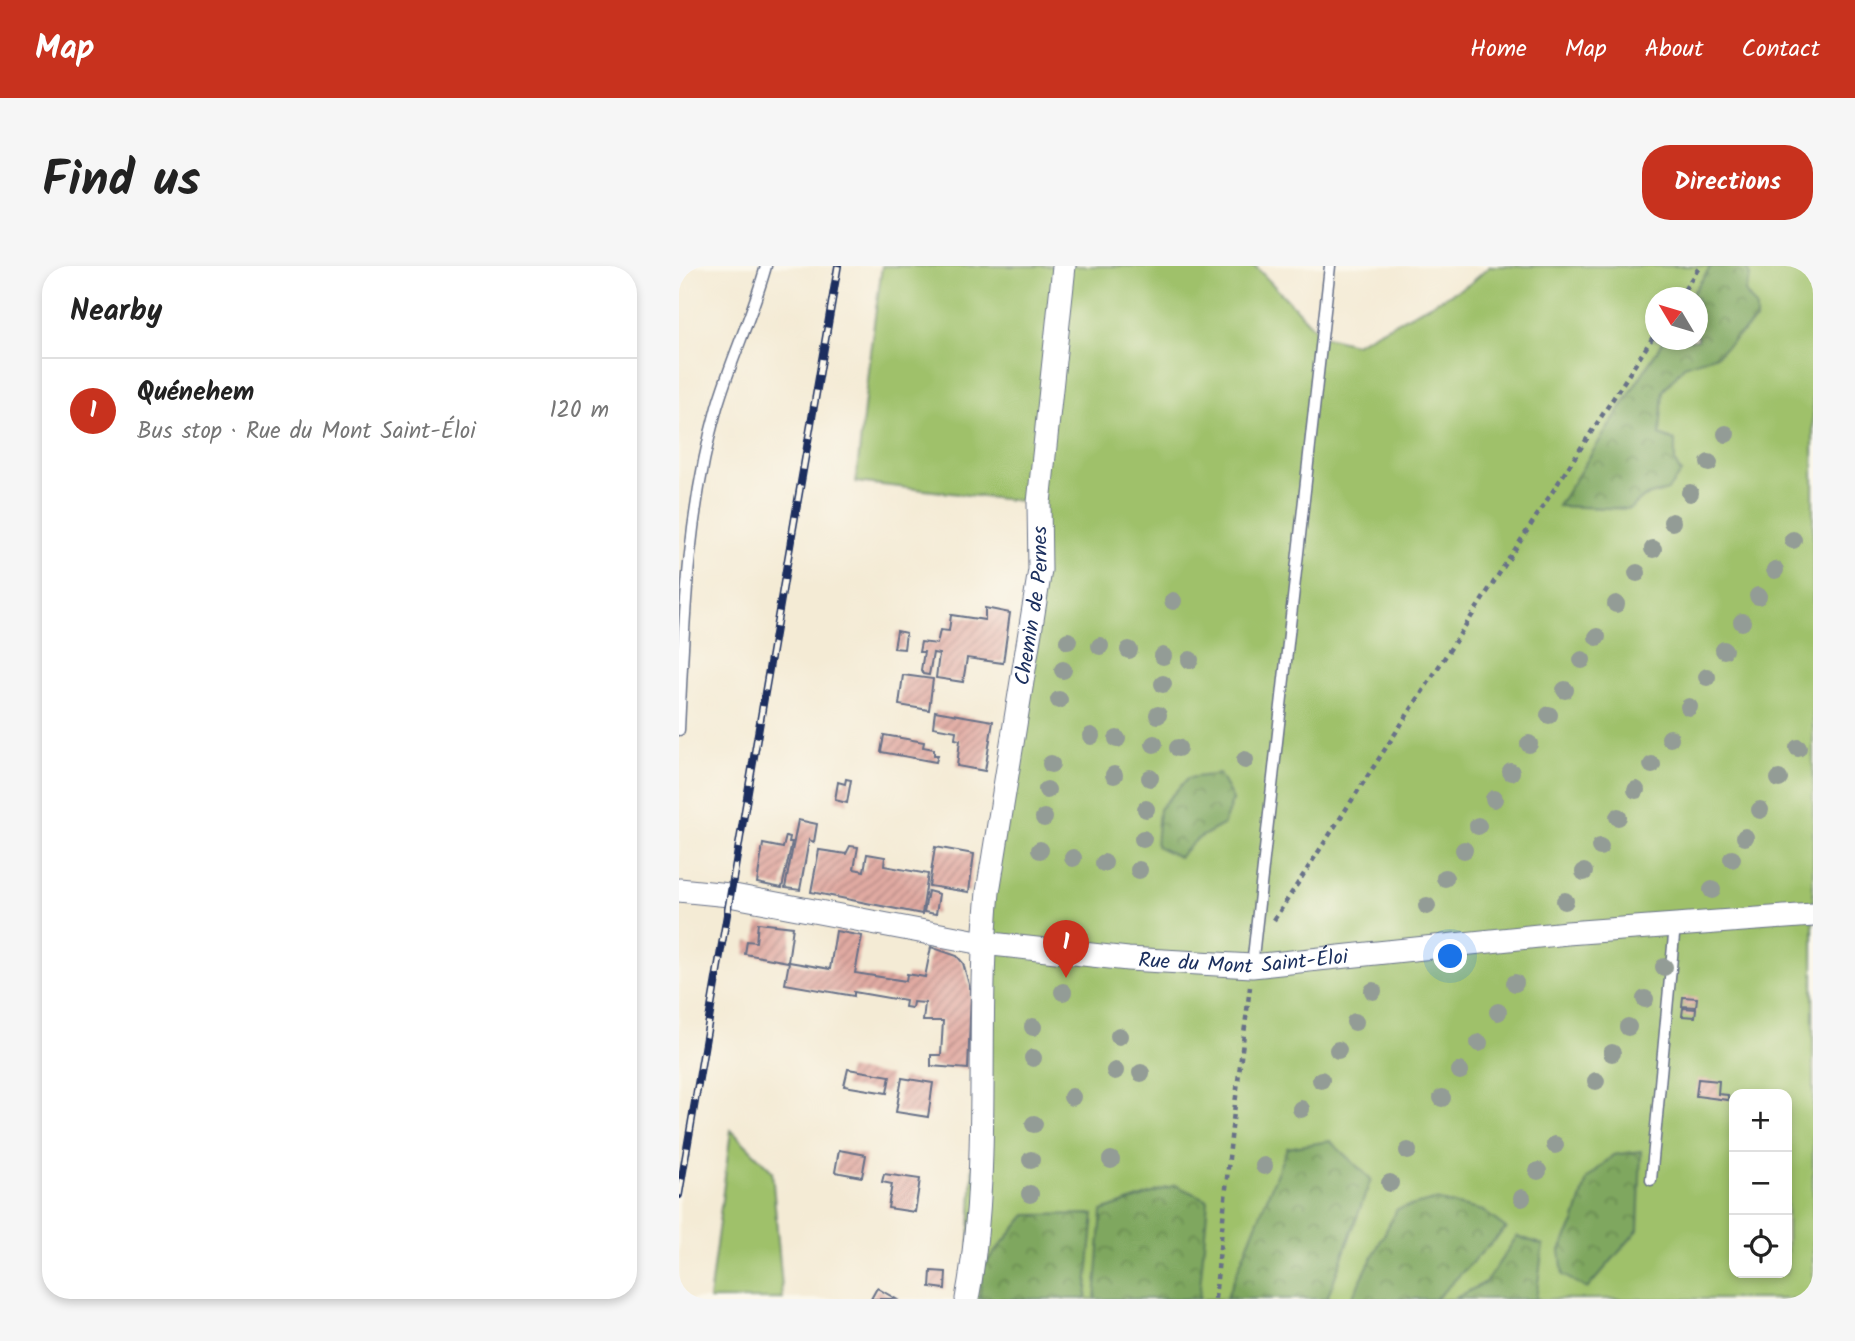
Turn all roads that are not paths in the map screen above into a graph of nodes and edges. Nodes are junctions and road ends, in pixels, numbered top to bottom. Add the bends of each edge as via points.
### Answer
1 (766, 266) edge
2 (1064, 266) edge
3 (1330, 266) edge
4 (679, 730) edge
5 (679, 890) edge
6 (1813, 915) edge
7 (1675, 925) junction
8 (983, 943) junction
9 (1253, 958) junction
10 (1651, 1180) dead end
11 (967, 1299) edge

1 - 4 lane via 717,407 694,510
2 - 8 street, Chemin de Pernes via 1039,503 1040,570
3 - 9 lane
5 - 8 street, Rue du Mont Saint-Éloi via 729,895
6 - 7 street, Rue du Mont Saint-Éloi
7 - 9 street, Rue du Mont Saint-Éloi
7 - 10 lane
8 - 9 street, Rue du Mont Saint-Éloi via 1128,959
8 - 11 street, Chemin de Pernes via 981,1165

